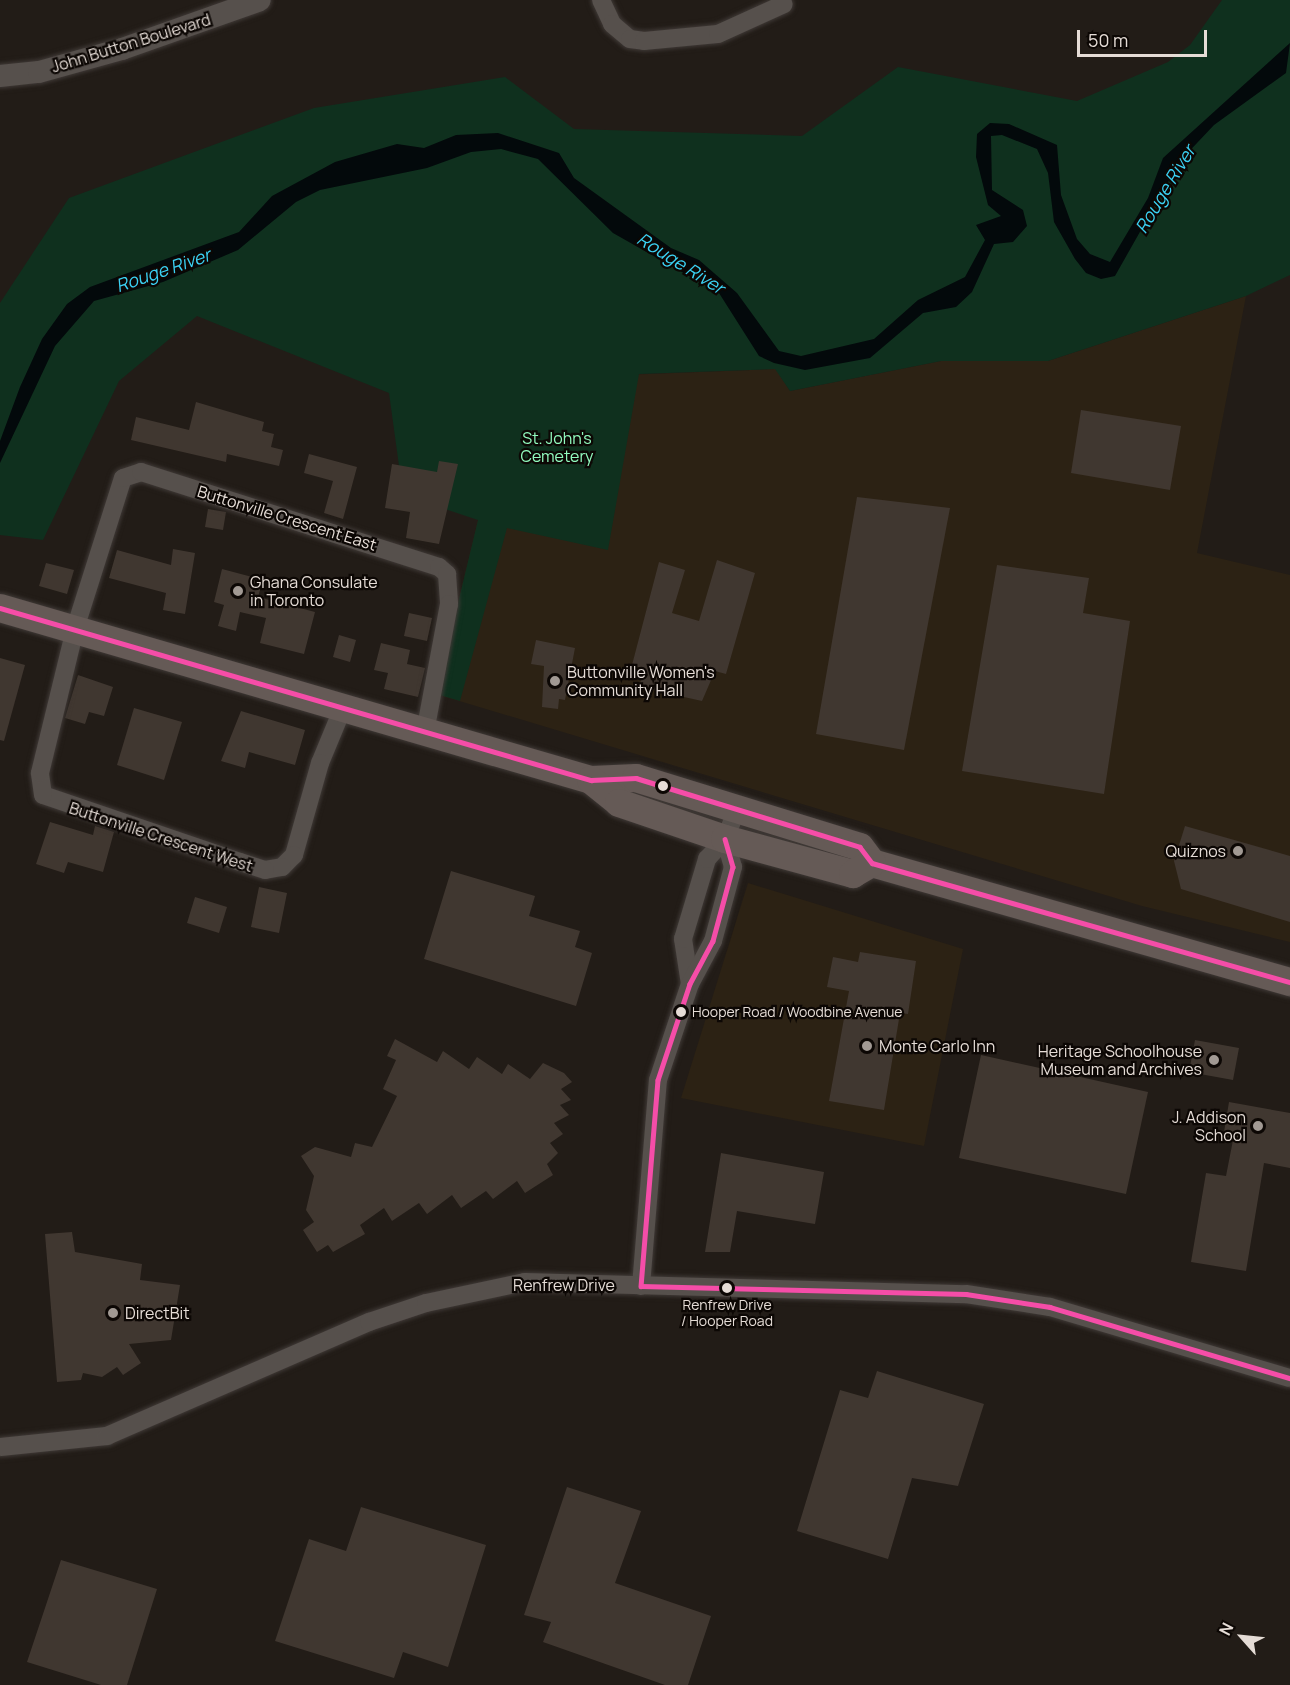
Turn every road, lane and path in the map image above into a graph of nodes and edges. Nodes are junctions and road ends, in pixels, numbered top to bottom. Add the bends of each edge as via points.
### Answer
1 (260, 0) edge
2 (601, 0) edge
3 (784, 4) dead end
4 (0, 76) edge
5 (0, 608) edge
6 (75, 629) junction
7 (342, 710) junction
8 (425, 732) junction
9 (591, 780) junction
10 (737, 809) junction
11 (725, 839) junction
12 (872, 863) junction
13 (1290, 982) edge
14 (690, 984) junction
15 (641, 1286) junction
16 (1290, 1378) edge
17 (0, 1447) edge

1 - 4 street, John Button Boulevard via 122,49 39,72
2 - 3 street via 612,24 630,39 644,41 718,34
5 - 6 main road
6 - 7 main road
6 - 7 street, Buttonville Crescent West via 40,773 43,795 265,870 282,867 294,855 320,763
6 - 8 street, Buttonville Crescent East via 123,478 141,472 415,557 447,574 448,604
7 - 8 main road
8 - 9 main road
9 - 10 main road via 636,778
9 - 11 main road via 619,803
10 - 11 street
10 - 12 main road via 860,847
11 - 12 main road via 853,874
11 - 14 street via 733,867 713,941
11 - 14 street via 707,859 683,939
12 - 13 main road
14 - 15 street via 658,1080
15 - 16 street, Renfrew Drive via 966,1294 1050,1307
15 - 17 street, Renfrew Drive via 525,1282 469,1291 369,1322 107,1436

